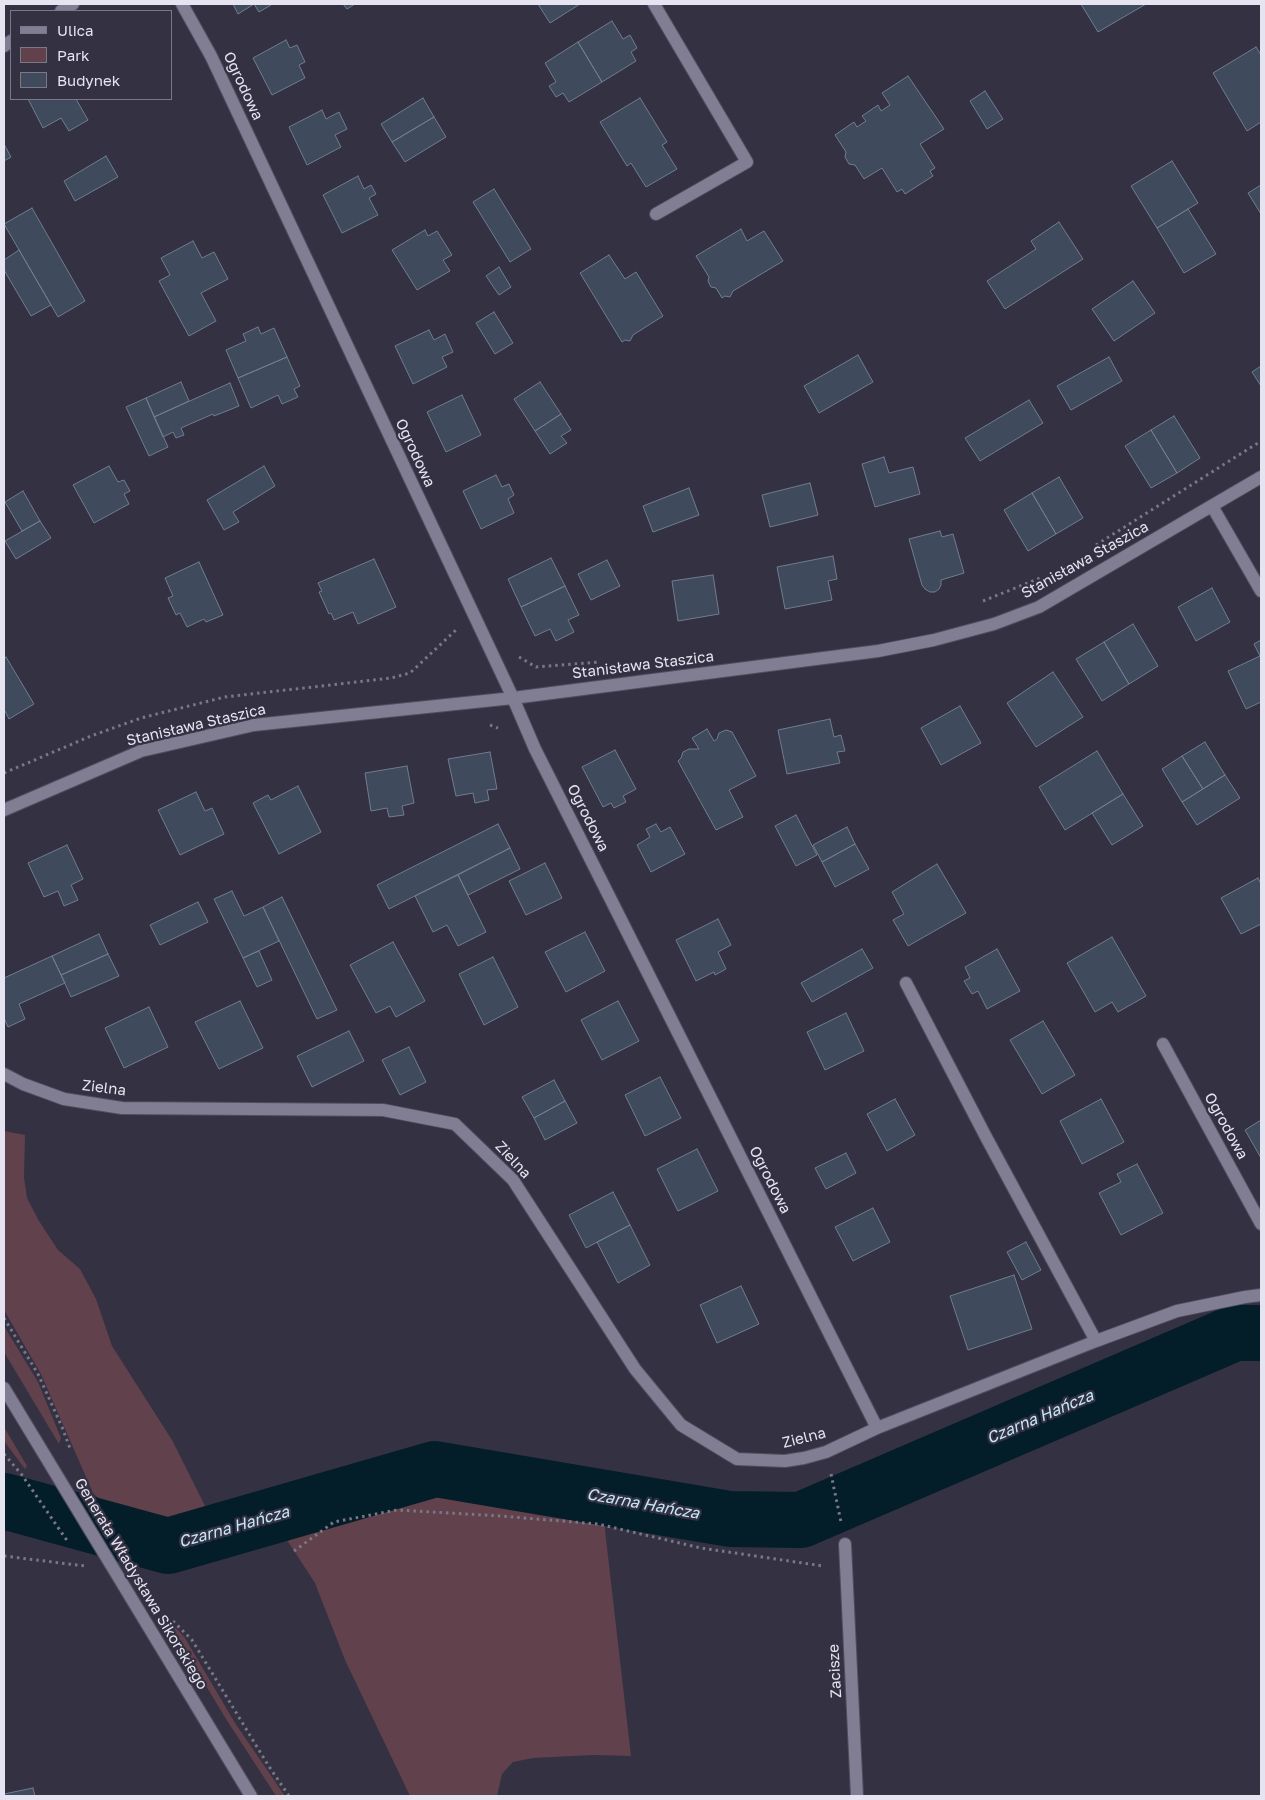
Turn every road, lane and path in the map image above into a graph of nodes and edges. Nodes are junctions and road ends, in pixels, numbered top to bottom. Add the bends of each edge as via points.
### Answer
1 (182, 4) edge
2 (654, 4) edge
3 (656, 214) dead end
4 (1261, 440) edge
5 (1261, 477) edge
6 (1212, 506) junction
7 (1090, 549) dead end
8 (1040, 578) dead end
9 (1261, 591) edge
10 (982, 602) dead end
11 (473, 615) junction
12 (512, 652) dead end
13 (602, 662) dead end
14 (513, 698) junction
15 (482, 721) dead end
16 (498, 728) dead end
17 (4, 773) edge
18 (4, 810) edge
19 (906, 984) dead end
20 (1163, 1044) dead end
21 (4, 1074) edge
22 (1261, 1224) edge
23 (1261, 1295) edge
24 (4, 1318) edge
25 (1096, 1341) junction
26 (4, 1388) edge
27 (878, 1428) junction
28 (4, 1454) edge
29 (72, 1454) dead end
30 (832, 1481) dead end
31 (69, 1543) dead end
32 (845, 1544) joint
33 (294, 1550) dead end
34 (4, 1556) edge
35 (80, 1558) dead end
36 (846, 1569) junction
37 (167, 1615) dead end
38 (251, 1796) edge
39 (289, 1796) edge
40 (857, 1796) edge

1 - 11 street, Ogrodowa via 211,56
2 - 3 street via 747,162
4 - 7 path
5 - 6 street, Stanisława Staszica
6 - 9 street
6 - 14 street, Stanisława Staszica via 1039,607 994,624 878,651
8 - 10 path
11 - 14 street, Ogrodowa
11 - 17 path via 410,673 391,678 225,697 141,718
12 - 13 path via 536,668
14 - 18 street, Stanisława Staszica via 254,725 141,751
14 - 27 street, Ogrodowa via 535,749
15 - 16 path
19 - 25 street
20 - 22 street, Ogrodowa
21 - 27 street, Zielna via 64,1099 122,1108 383,1110 455,1124 513,1180 635,1370 681,1425 737,1458 785,1462 826,1452
23 - 25 street via 1177,1311
24 - 29 path via 38,1374
25 - 27 street
26 - 38 street, Generała Władysława Sikorskiego
28 - 31 path
30 - 32 path
32 - 36 street, Zacisze
33 - 36 path via 334,1522 397,1510 598,1524 701,1548
34 - 35 path via 85,1566
36 - 40 street, Zacisze
37 - 39 path via 192,1640

